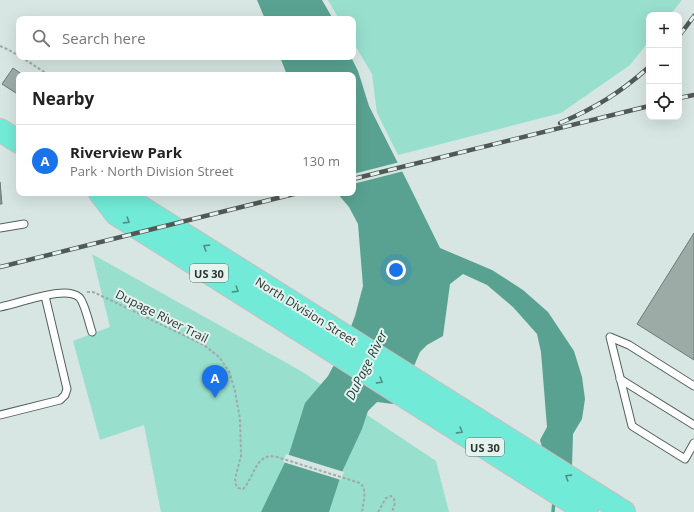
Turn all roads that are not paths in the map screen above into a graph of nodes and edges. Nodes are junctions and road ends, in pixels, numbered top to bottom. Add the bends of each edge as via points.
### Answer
1 (0, 130) edge
2 (16, 140) edge
3 (102, 196) edge
4 (117, 196) edge
5 (24, 224) dead end
6 (0, 228) edge
7 (45, 296) junction
8 (0, 307) edge
9 (92, 332) dead end
10 (328, 337) junction
11 (620, 379) junction
12 (694, 386) edge
13 (431, 402) junction
14 (0, 415) edge
15 (694, 425) edge
16 (694, 443) edge
17 (593, 504) edge
18 (624, 512) edge

1 - 2 main road
3 -> 10 main road, North Division Street / US 30 via 116,214
10 -> 4 main road, North Division Street / US 30 via 128,199
5 - 6 lane
7 - 8 lane
7 - 9 lane via 64,293 79,298
7 - 14 lane via 67,389 65,396 60,400
10 - 13 main road, North Division Street / US 30
11 - 12 lane via 610,337 630,345
11 - 15 lane
11 - 16 lane via 632,426 685,459
17 -> 13 main road, North Division Street / US 30 via 537,457
13 -> 17 main road, North Division Street / US 30 via 543,484
17 - 18 main road, North Division Street / US 30

